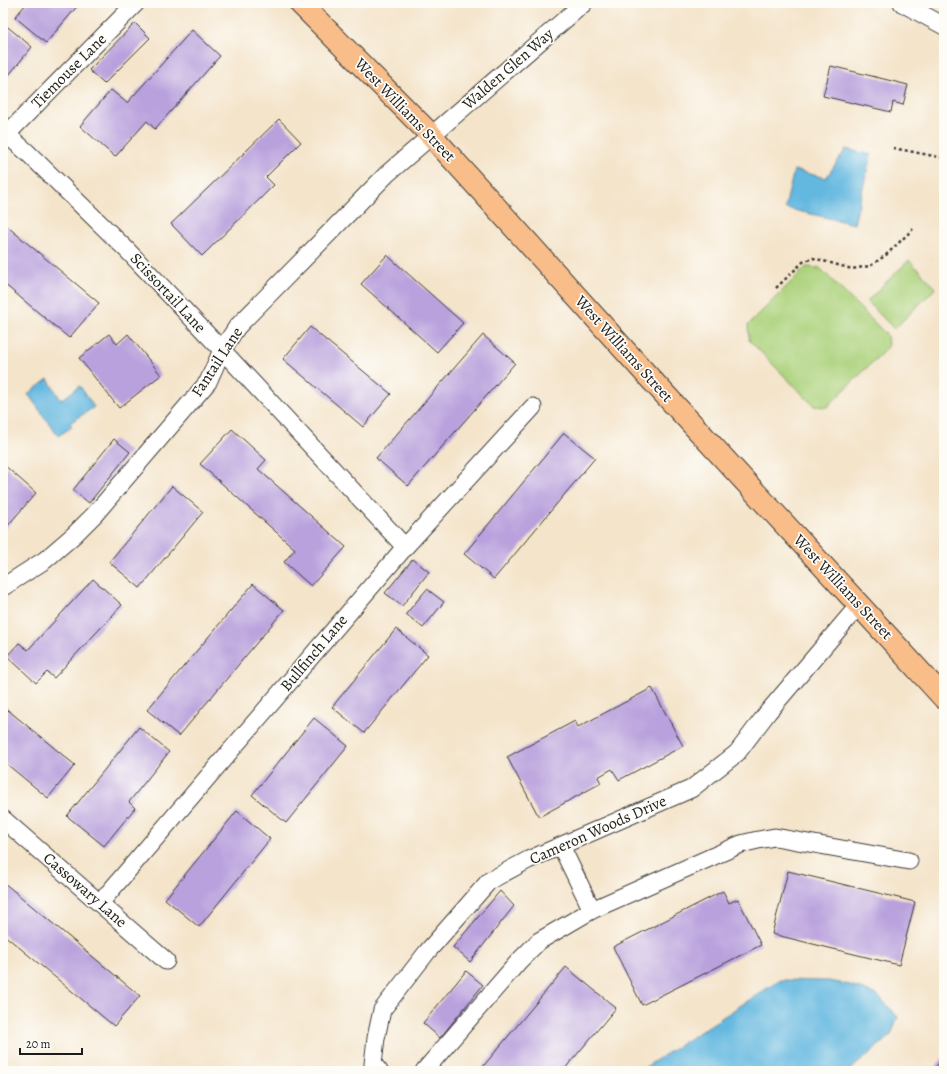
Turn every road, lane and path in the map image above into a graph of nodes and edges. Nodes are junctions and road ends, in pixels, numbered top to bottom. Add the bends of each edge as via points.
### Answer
1 (136, 3) edge
2 (300, 3) edge
3 (584, 3) edge
4 (902, 3) edge
5 (944, 26) edge
6 (431, 135) junction
7 (5, 136) edge
8 (893, 148) dead end
9 (944, 158) edge
10 (914, 229) dead end
11 (776, 288) dead end
12 (222, 350) junction
13 (534, 407) dead end
14 (404, 547) junction
15 (3, 587) edge
16 (859, 604) junction
17 (944, 698) edge
18 (3, 819) edge
19 (561, 846) junction
20 (909, 860) dead end
21 (100, 904) junction
22 (592, 910) junction
23 (166, 961) dead end
24 (379, 1071) edge
25 (424, 1071) edge

1 - 7 street, Tiemouse Lane
2 - 6 main road, West Williams Street
3 - 6 street, Walden Glen Way
4 - 5 street
6 - 12 street, Fantail Lane via 387,174 237,327
6 - 16 main road, West Williams Street via 647,375
7 - 12 street, Scissortail Lane via 28,153 127,250
8 - 9 path
10 - 11 path via 870,266 852,268 814,258 803,262
12 - 14 street, Scissortail Lane
12 - 15 street, Fantail Lane via 208,382 95,514 45,560
13 - 14 street, Bullfinch Lane
14 - 21 street, Bullfinch Lane
16 - 17 main road, West Williams Street
16 - 19 street, Cameron Woods Drive via 768,712 737,754 691,789
18 - 21 street, Cassowary Lane
19 - 22 street
19 - 24 street, Cameron Woods Drive via 489,881 427,952 382,1010 373,1064
20 - 22 street via 775,837 741,844
21 - 23 street, Cassowary Lane
22 - 25 street via 539,941 518,961

